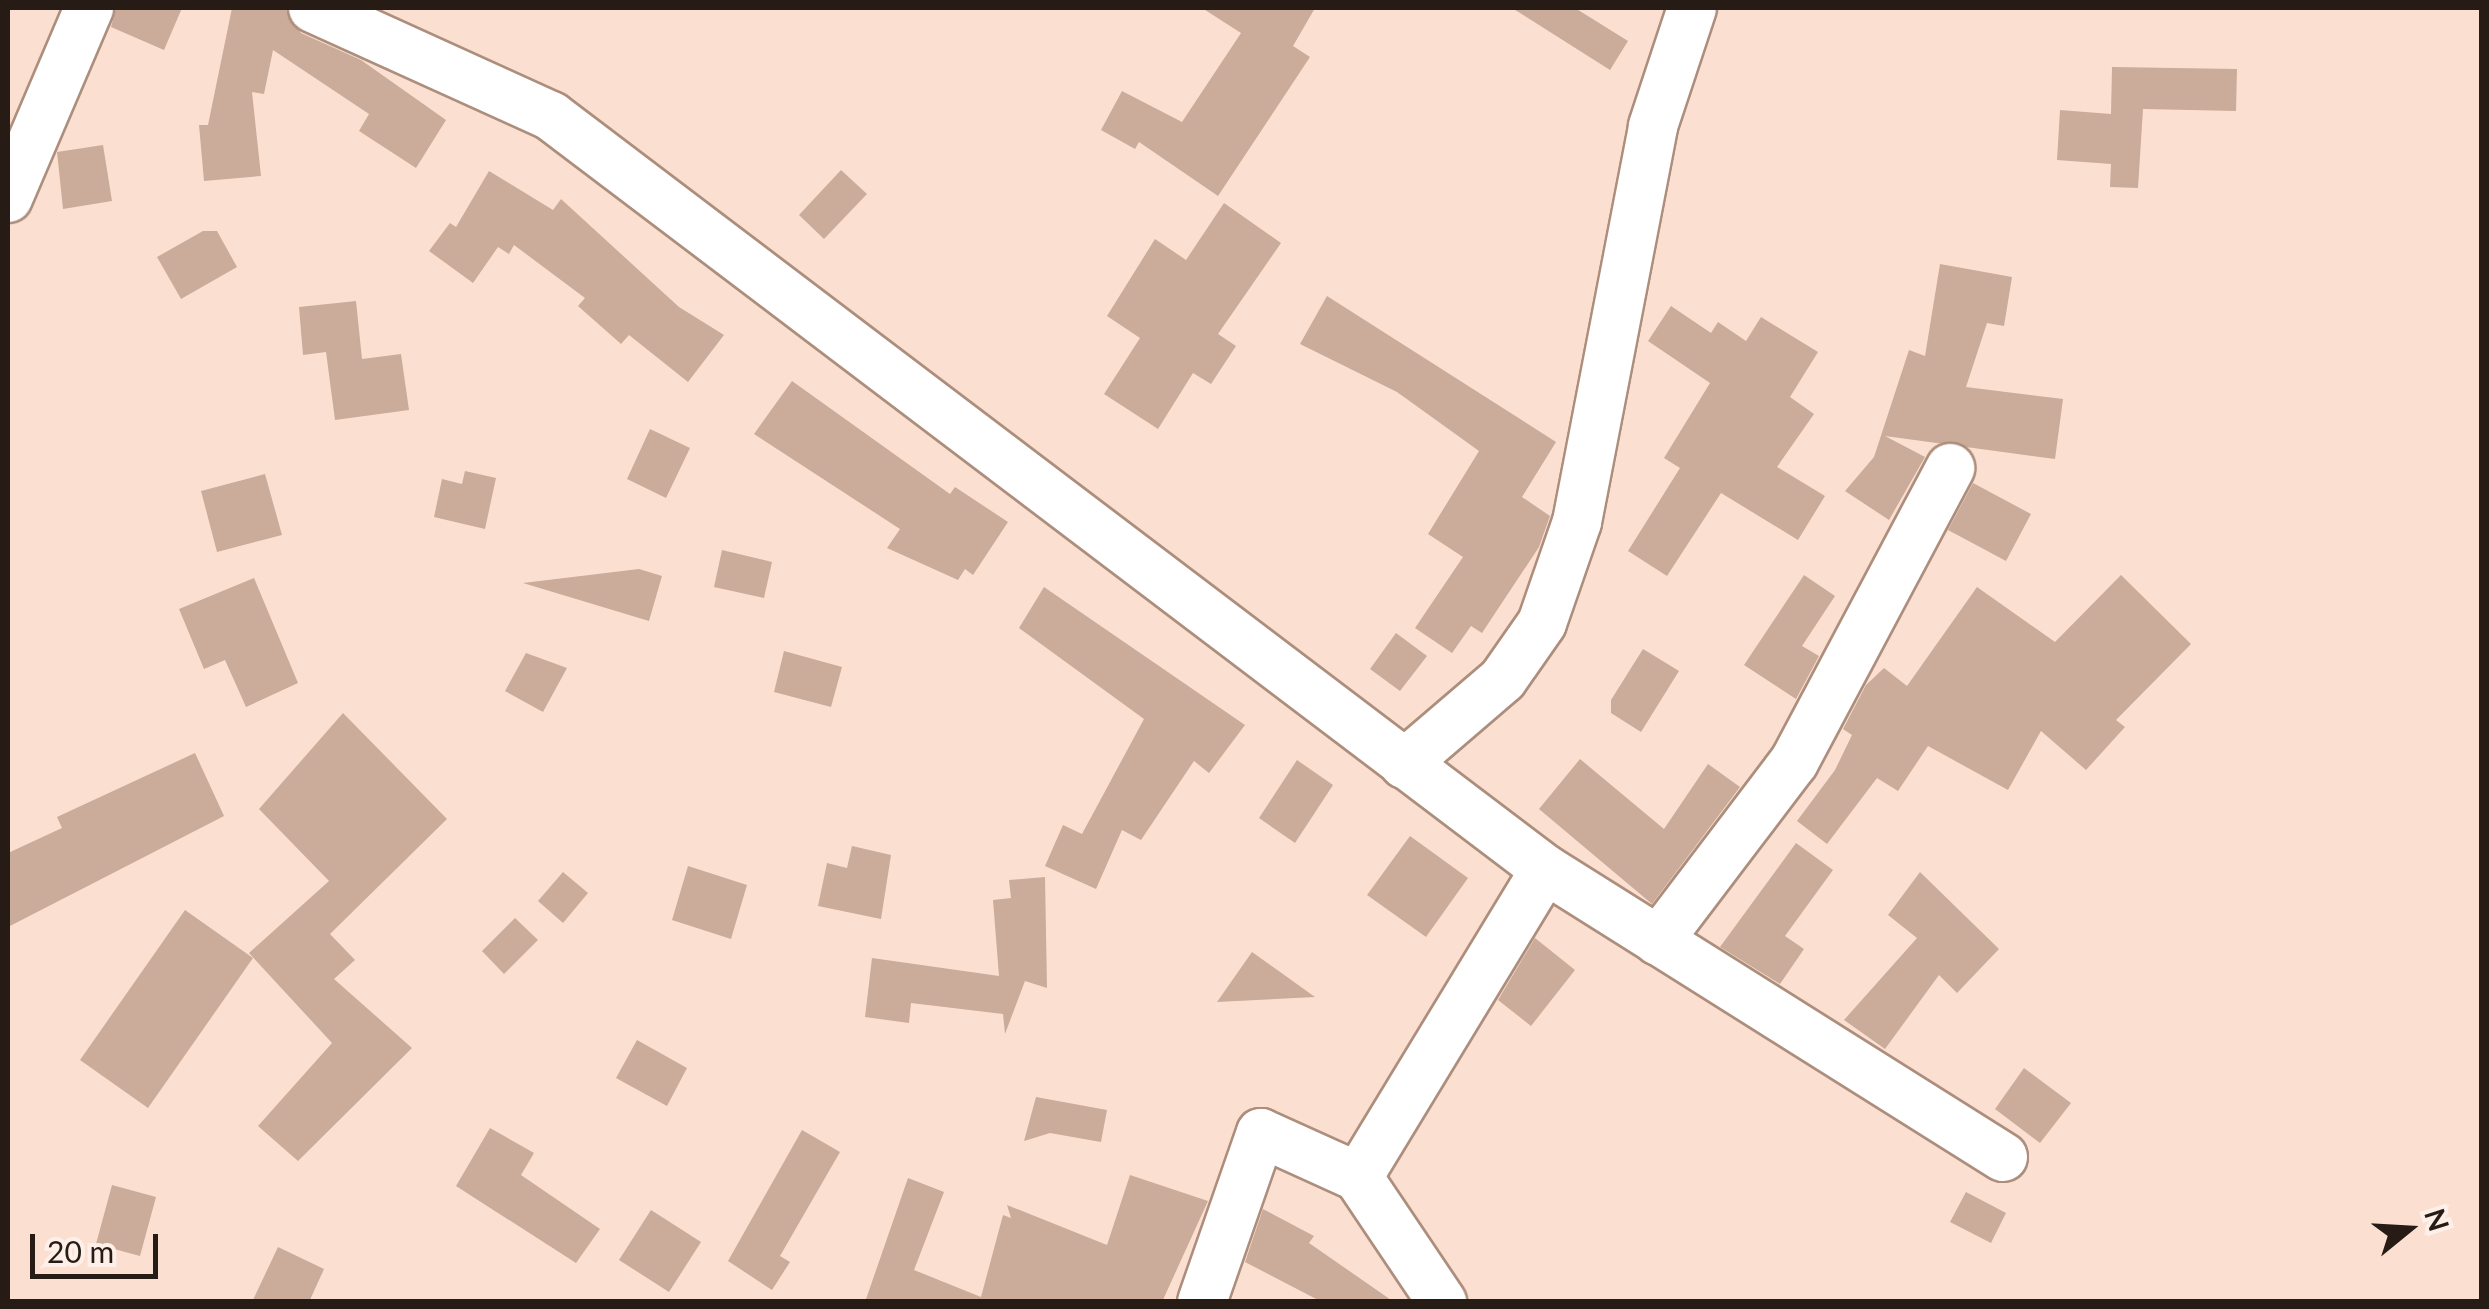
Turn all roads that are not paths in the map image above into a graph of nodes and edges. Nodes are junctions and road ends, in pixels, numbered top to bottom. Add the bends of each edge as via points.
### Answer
1 (89, 8) edge
2 (313, 8) edge
3 (1692, 8) edge
4 (8, 198) edge
5 (1950, 468) dead end
6 (1404, 764) junction
7 (1544, 869) junction
8 (1658, 941) junction
9 (2003, 1156) dead end
10 (1358, 1177) junction
11 (1202, 1302) edge
12 (1442, 1302) edge

1 - 4 street
2 - 6 street via 551,116
3 - 6 street via 1653,126 1578,522 1542,623 1503,679
5 - 8 street via 1794,762
6 - 7 street
7 - 8 street
7 - 10 street
8 - 9 street
10 - 11 street via 1261,1132
10 - 12 street

